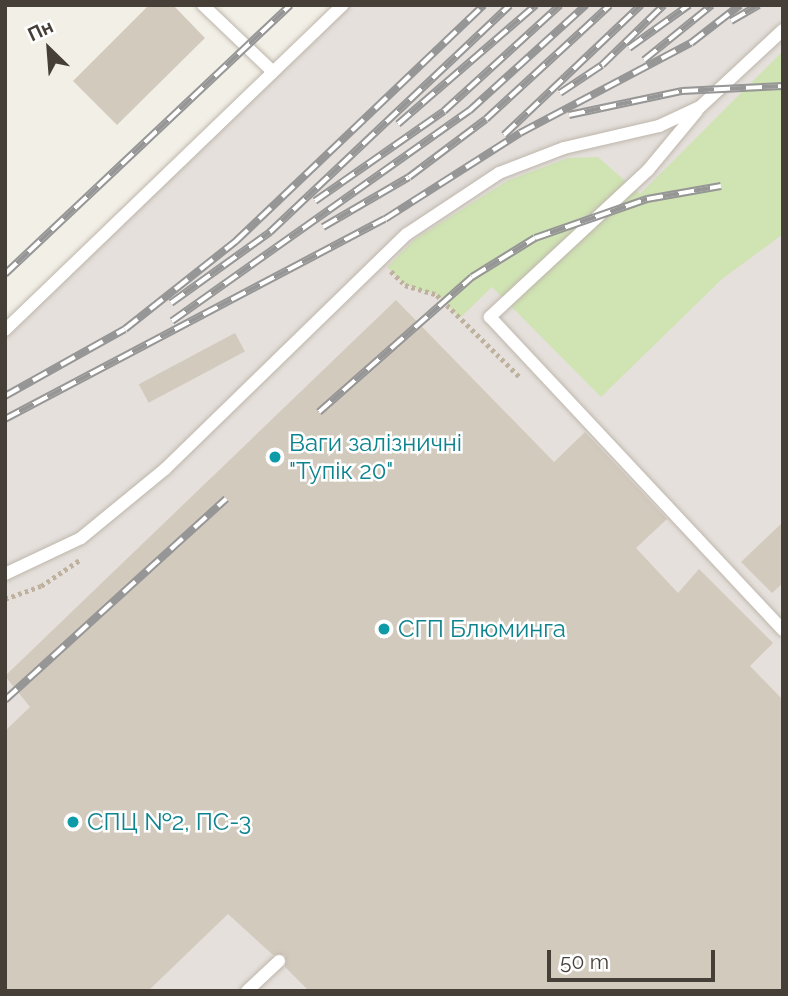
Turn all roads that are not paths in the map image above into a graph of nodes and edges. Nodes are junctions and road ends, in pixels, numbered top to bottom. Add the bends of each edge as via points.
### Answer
1 (203, 5) edge
2 (343, 5) edge
3 (783, 30) edge
4 (272, 71) junction
5 (700, 107) junction
6 (5, 330) edge
7 (5, 574) edge
8 (783, 629) edge
9 (279, 961) dead end
10 (247, 991) edge

1 - 4 lane
2 - 4 lane
3 - 5 lane
4 - 6 lane
5 - 7 lane via 659,126 564,148 499,173 407,234 165,469 81,538
5 - 8 lane via 648,170 490,317
9 - 10 lane

